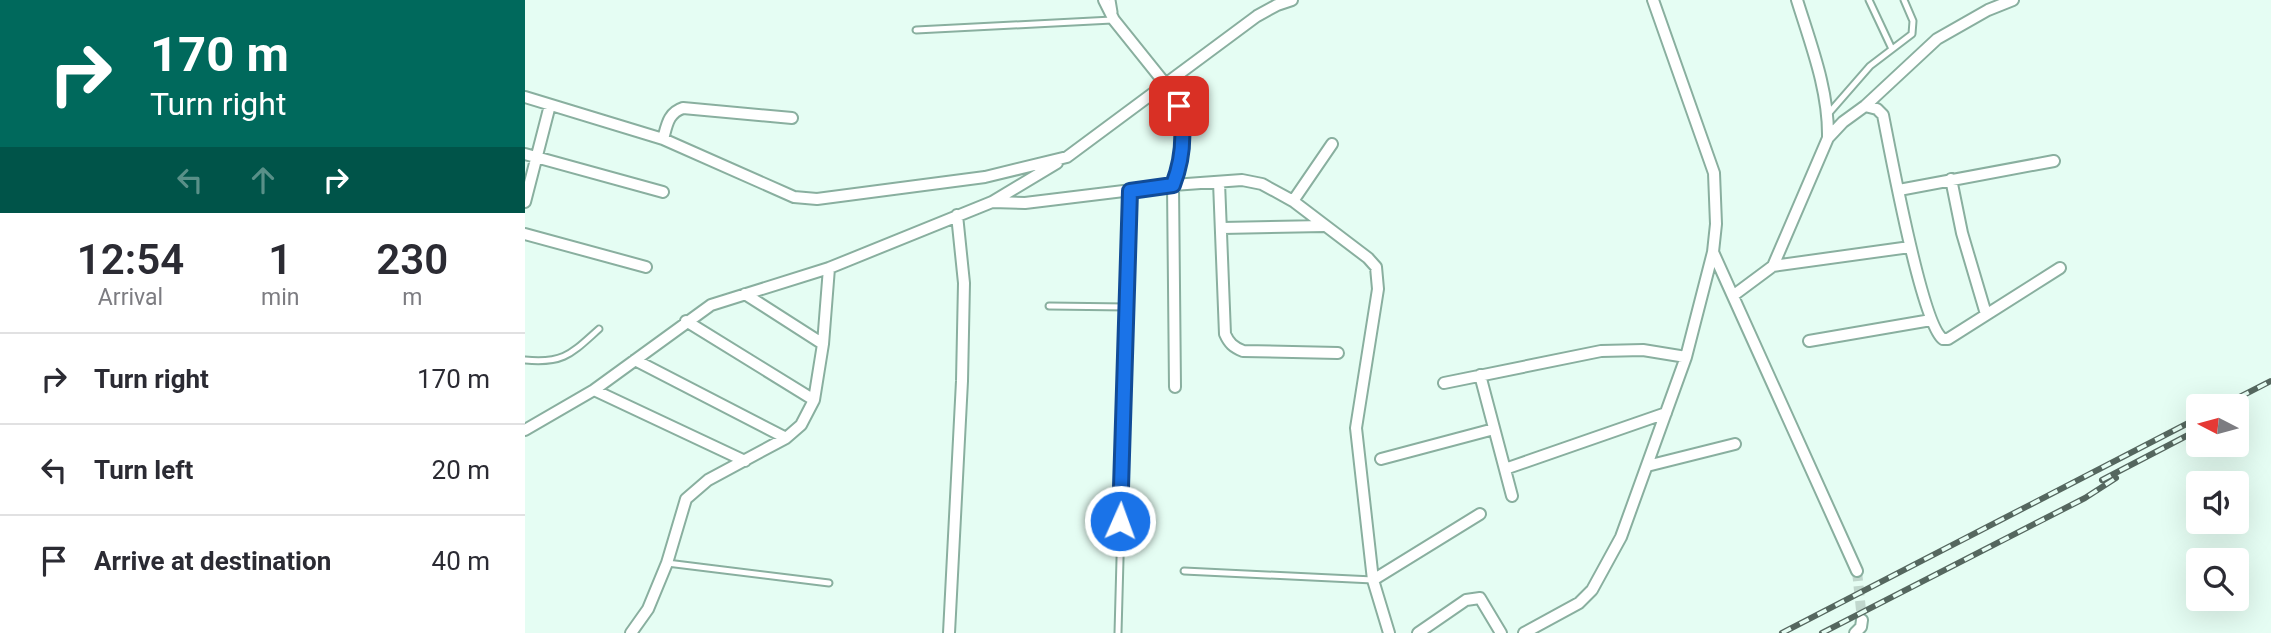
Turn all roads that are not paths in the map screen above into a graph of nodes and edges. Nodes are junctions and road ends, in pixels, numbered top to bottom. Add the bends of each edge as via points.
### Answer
1 (1104, 0) edge
2 (1112, 0) edge
3 (1292, 0) edge
4 (1653, 0) edge
5 (1797, 0) edge
6 (1869, 0) edge
7 (1904, 0) edge
8 (2013, 0) edge
9 (2001, 3) edge
10 (1114, 20) junction
11 (916, 30) dead end
12 (1892, 49) junction
13 (1164, 85) junction
14 (525, 97) edge
15 (550, 104) junction
16 (1865, 106) junction
17 (1829, 113) junction
18 (792, 118) dead end
19 (1828, 138) junction
20 (663, 139) junction
21 (1332, 144) dead end
22 (531, 155) edge
23 (1067, 157) junction
24 (2055, 161) dead end
25 (1951, 179) junction
26 (1219, 182) junction
27 (1173, 185) junction
28 (1899, 190) junction
29 (1130, 191) junction
30 (663, 192) dead end
31 (1293, 201) junction
32 (525, 202) edge
33 (992, 202) junction
34 (957, 215) junction
35 (1324, 226) junction
36 (1222, 228) junction
37 (525, 234) edge
38 (1910, 247) junction
39 (1713, 252) junction
40 (1773, 266) junction
41 (646, 267) dead end
42 (829, 268) junction
43 (2060, 268) dead end
44 (745, 294) junction
45 (1734, 295) junction
46 (1049, 306) dead end
47 (1127, 307) junction
48 (1986, 314) junction
49 (1931, 320) junction
50 (686, 321) junction
51 (599, 329) dead end
52 (1809, 341) dead end
53 (823, 344) junction
54 (1338, 353) dead end
55 (1686, 357) junction
56 (525, 360) edge
57 (635, 360) junction
58 (1479, 375) junction
59 (1444, 383) dead end
60 (1175, 387) dead end
61 (594, 390) junction
62 (814, 400) junction
63 (1666, 413) junction
64 (1494, 429) junction
65 (525, 430) edge
66 (786, 438) junction
67 (1735, 444) dead end
68 (1381, 459) dead end
69 (745, 461) junction
70 (1647, 466) junction
71 (1504, 468) junction
72 (1512, 496) dead end
73 (1480, 514) dead end
74 (667, 563) junction
75 (1184, 571) dead end
76 (1857, 571) tunnel mouth
77 (1373, 580) junction
78 (829, 583) dead end
79 (1862, 620) tunnel mouth
80 (631, 633) edge
81 (949, 633) edge
82 (1118, 633) edge
83 (1389, 633) edge
84 (1418, 633) edge
85 (1501, 633) edge
86 (1524, 633) edge
87 (1855, 633) edge

1 - 10 street
2 - 10 lane
3 - 13 street via 1257,16
4 - 39 street via 1714,173
5 - 17 street
6 - 12 lane
7 - 12 lane via 1913,22 1912,34
8 - 9 street
9 - 16 street via 1937,39
10 - 11 lane
10 - 13 street
12 - 17 lane via 1870,66
13 - 23 street
13 - 27 street via 1174,96 1182,118 1182,155
14 - 15 street
15 - 20 street
15 - 22 street
16 - 19 street
16 - 28 street via 1883,115
17 - 19 street
18 - 20 street via 683,108 669,118
19 - 40 street
20 - 23 street via 805,199 985,177
21 - 31 street
22 - 30 street
22 - 32 street
23 - 33 street
24 - 25 street
25 - 28 street
25 - 48 street
26 - 27 street
26 - 31 street via 1253,181
26 - 36 street
27 - 29 street
27 - 60 street
28 - 38 street
29 - 33 street via 1025,203
29 - 47 lane
31 - 35 street
33 - 34 street
34 - 42 street
34 - 81 street via 964,283
35 - 36 street
35 - 77 street via 1368,258 1378,276 1356,428
36 - 54 street via 1225,334 1229,342 1243,351
37 - 41 street
38 - 40 street
38 - 49 street
39 - 45 street
39 - 55 street
40 - 45 street
42 - 44 street
42 - 53 street
43 - 48 street
44 - 50 street via 711,304
44 - 53 street
45 - 76 street
46 - 47 lane
47 - 82 lane
48 - 49 street via 1948,339 1937,336
49 - 52 street
50 - 57 street
50 - 62 street
51 - 56 lane via 567,357
53 - 62 street
55 - 58 street via 1643,350 1601,351
55 - 63 street
57 - 61 street
57 - 66 street
58 - 59 street
58 - 64 street
61 - 65 street
61 - 69 street
62 - 66 street via 801,425
63 - 70 street
63 - 71 street
64 - 68 street
64 - 71 street
66 - 69 street
67 - 70 street
69 - 74 street via 708,480 686,499
70 - 86 street via 1622,537 1592,590 1579,603
71 - 72 street
73 - 77 street
74 - 78 lane
74 - 80 street via 648,610
75 - 77 lane
77 - 83 street
79 - 87 street
84 - 85 street via 1473,597 1484,602

